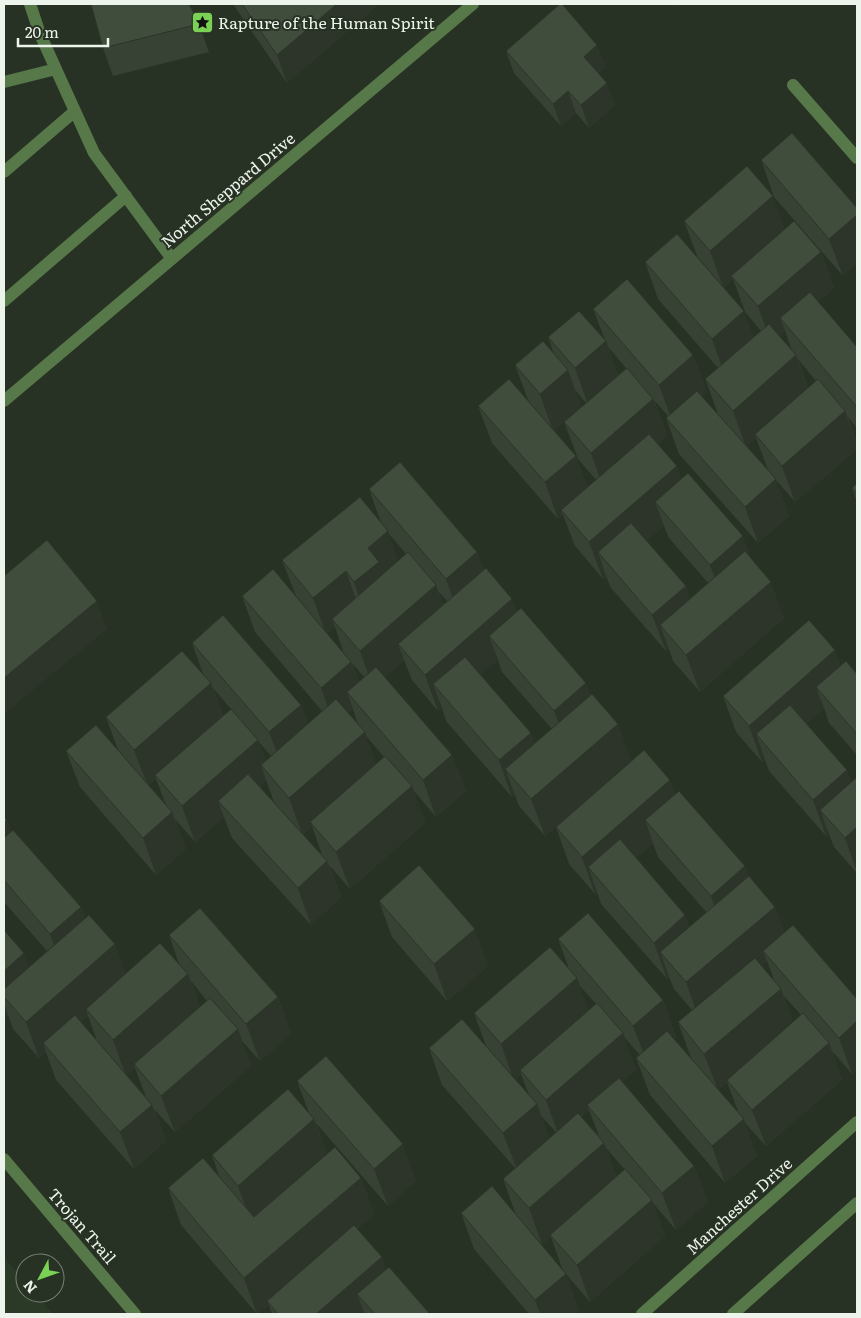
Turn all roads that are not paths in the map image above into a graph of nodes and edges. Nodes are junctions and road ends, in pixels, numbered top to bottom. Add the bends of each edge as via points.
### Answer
1 (30, 4) edge
2 (473, 4) edge
3 (56, 70) junction
4 (4, 82) edge
5 (793, 85) dead end
6 (75, 111) junction
7 (857, 158) edge
8 (4, 172) edge
9 (126, 196) junction
10 (172, 259) junction
11 (4, 301) edge
12 (4, 402) edge
13 (857, 1122) edge
14 (4, 1159) edge
15 (857, 1202) edge
16 (135, 1314) edge
17 (642, 1314) edge
18 (733, 1314) edge

1 - 3 street
2 - 10 street, North Sheppard Drive
3 - 4 street
3 - 6 street
5 - 7 street
6 - 8 street
6 - 9 street via 94,153
9 - 10 street
9 - 11 street
10 - 12 street, North Sheppard Drive
13 - 17 street, Manchester Drive
14 - 16 street, Trojan Trail
15 - 18 street

